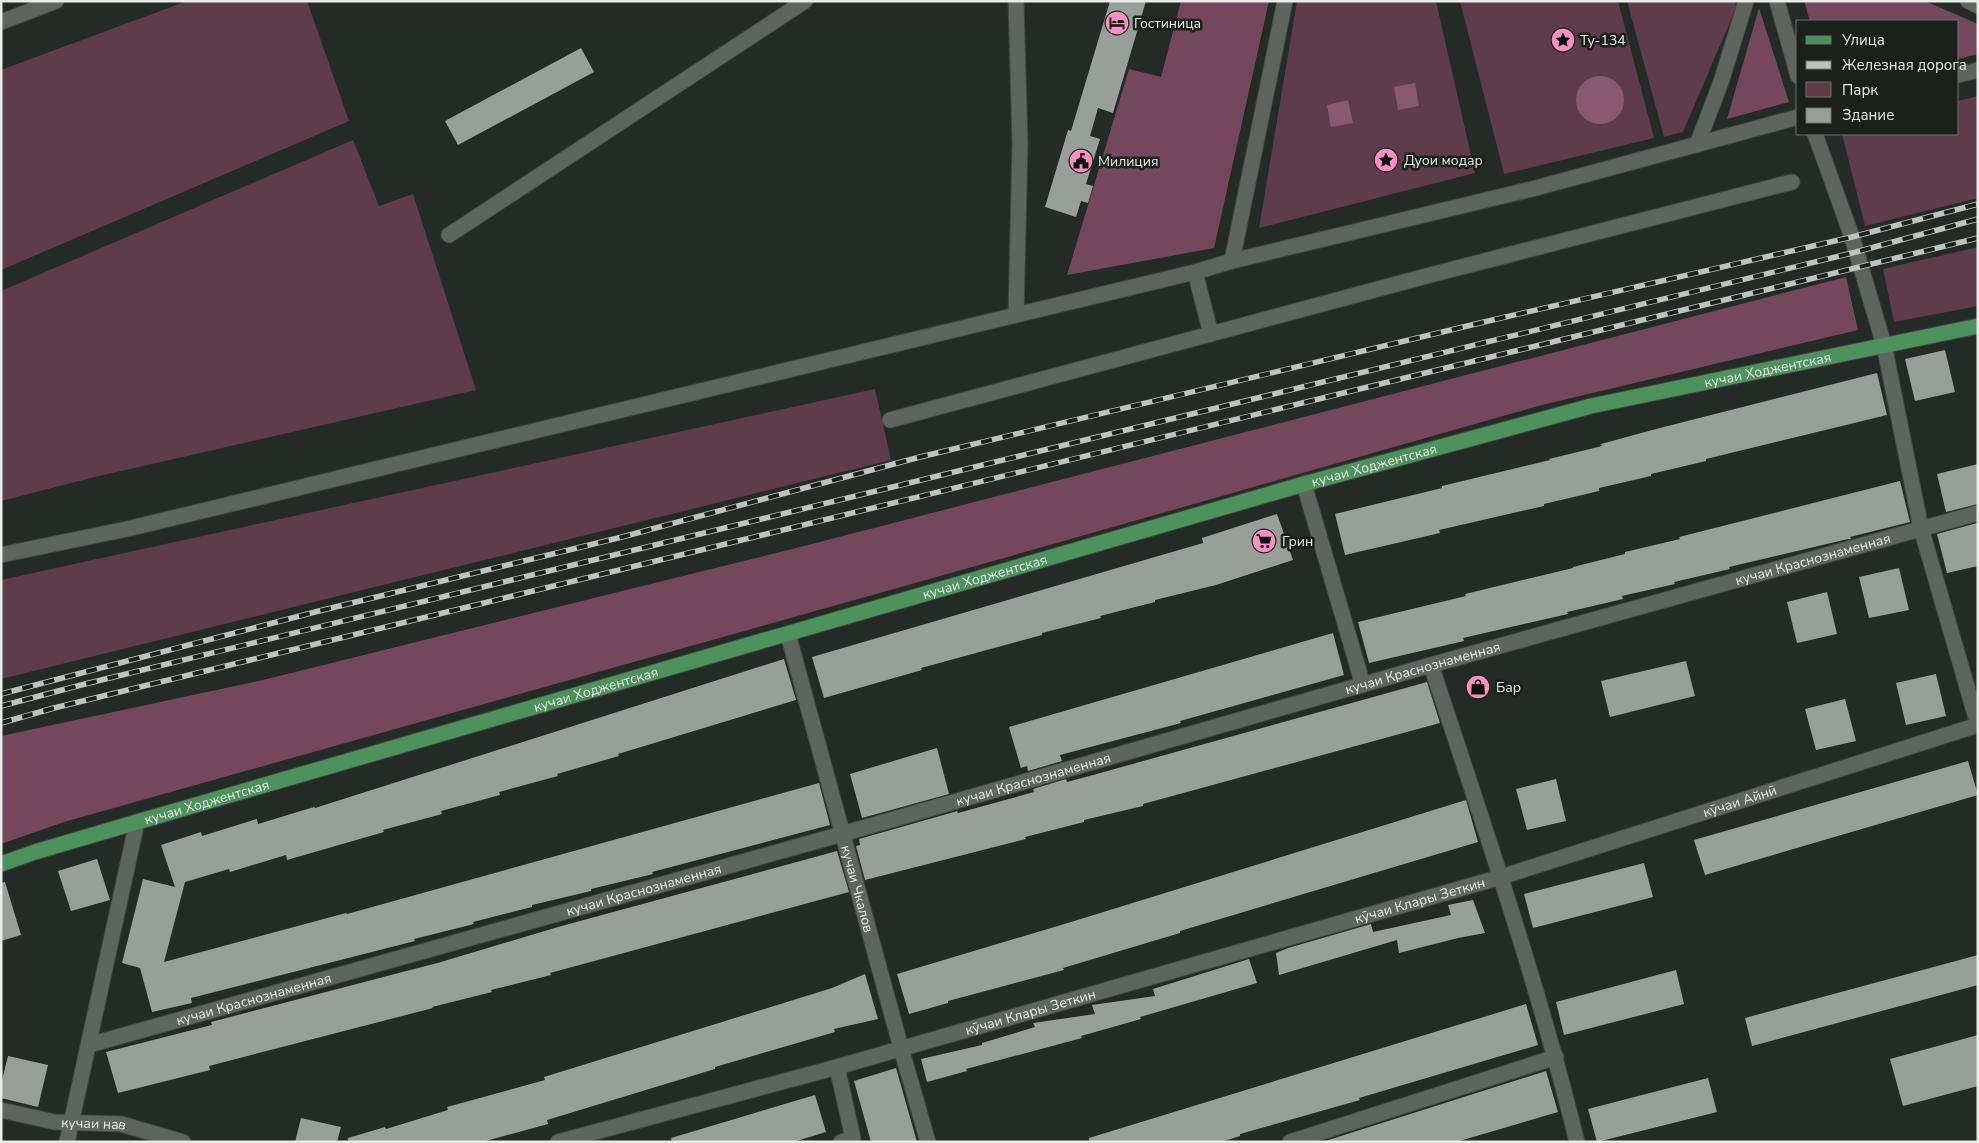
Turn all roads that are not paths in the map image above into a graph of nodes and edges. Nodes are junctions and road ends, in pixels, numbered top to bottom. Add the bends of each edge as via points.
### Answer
1 (56, 1) edge
2 (805, 1) edge
3 (1016, 1) edge
4 (1286, 1) edge
5 (1746, 1) edge
6 (1777, 1) edge
7 (1968, 1) edge
8 (1978, 6) edge
9 (1, 22) edge
10 (1796, 69) edge
11 (1978, 70) edge
12 (1959, 75) edge
13 (1796, 118) edge
14 (1815, 135) edge
15 (1697, 145) junction
16 (1792, 182) dead end
17 (449, 235) dead end
18 (1232, 261) junction
19 (1195, 272) junction
20 (1016, 315) junction
21 (1978, 326) edge
22 (1211, 334) junction
23 (1884, 345) junction
24 (890, 420) dead end
25 (1304, 484) junction
26 (1978, 513) edge
27 (1922, 528) junction
28 (1, 555) edge
29 (788, 634) junction
30 (1431, 665) junction
31 (1363, 685) junction
32 (1978, 725) edge
33 (138, 822) junction
34 (842, 834) junction
35 (1, 864) edge
36 (1501, 877) junction
37 (89, 1045) junction
38 (901, 1048) junction
39 (1556, 1056) junction
40 (837, 1066) junction
41 (1, 1110) edge
42 (72, 1123) junction
43 (849, 1141) edge
44 (67, 1142) edge
45 (184, 1142) edge
46 (558, 1142) edge
47 (928, 1142) edge
48 (1290, 1142) edge
49 (1577, 1142) edge

1 - 9 street
2 - 17 street
3 - 20 street via 1020,144
4 - 18 street
5 - 15 street
6 - 10 street
7 - 8 street
11 - 12 street
13 - 15 street
14 - 23 street via 1852,237
15 - 18 street via 1536,188
16 - 22 street
18 - 19 street
19 - 20 street
19 - 22 street
20 - 28 street via 136,527
21 - 23 main road, кучаи Ходжентская
22 - 24 street
23 - 25 main road, кучаи Ходжентская via 1591,406
23 - 27 street
25 - 29 main road, кучаи Ходжентская
25 - 31 street
26 - 27 street, кучаи Краснознаменная
27 - 30 street, кучаи Краснознаменная
27 - 32 street
29 - 33 main road, кучаи Ходжентская
29 - 34 street, кучаи Чкалов
30 - 31 street, кучаи Краснознаменная
30 - 36 street
31 - 34 street, кучаи Краснознаменная
32 - 36 street, кӯчаи Айнӣ
33 - 35 main road, кучаи Ходжентская
33 - 37 street
34 - 37 street, кучаи Краснознаменная
34 - 38 street, кучаи Чкалов
36 - 38 street, кӯчаи Клары Зеткин
36 - 39 street
37 - 42 street
38 - 40 street, кӯчаи Клары Зеткин
38 - 47 street, кучаи Чкалов
39 - 48 street
39 - 49 street
40 - 43 street
40 - 46 street, кӯчаи Клары Зеткин
41 - 42 street, кучаи нав
42 - 44 street
42 - 45 street, кучаи нав via 121,1124

